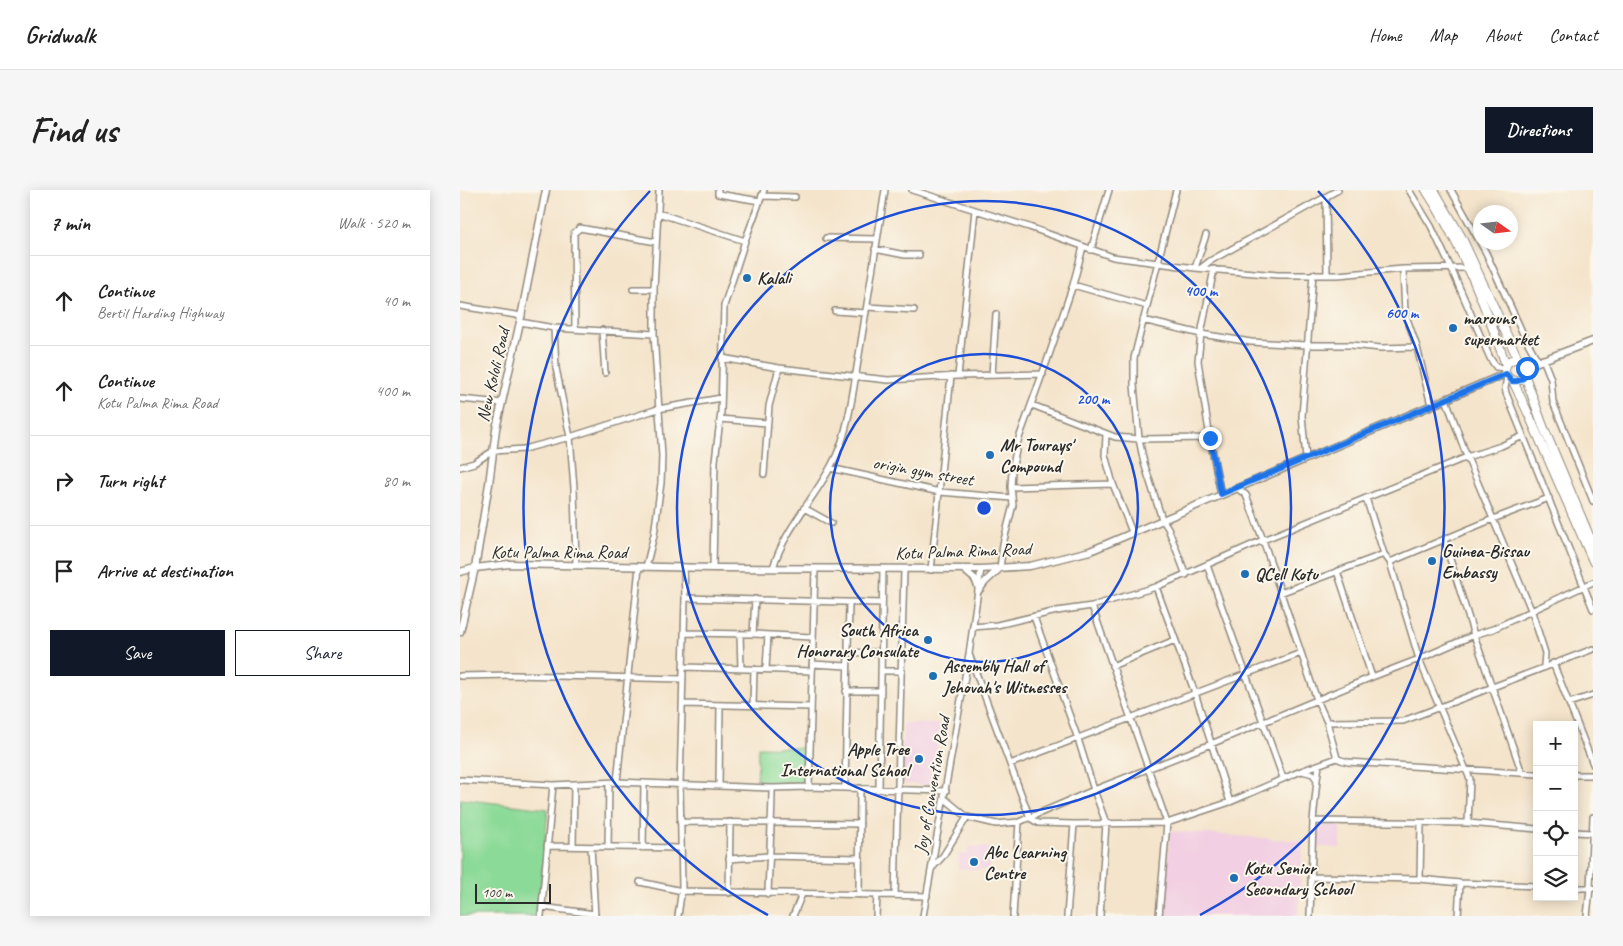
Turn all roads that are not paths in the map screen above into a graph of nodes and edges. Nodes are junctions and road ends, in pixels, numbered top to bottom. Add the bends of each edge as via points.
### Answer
1 (546, 190) edge
2 (659, 190) edge
3 (718, 190) edge
4 (885, 190) edge
5 (912, 190) edge
6 (1109, 190) edge
7 (1176, 190) edge
8 (1338, 190) edge
9 (1409, 190) edge
10 (1426, 190) edge
11 (1434, 190) edge
12 (1451, 190) edge
13 (931, 193) edge
14 (762, 196) edge
15 (795, 197) dead end
16 (1326, 197) junction
17 (974, 210) junction
18 (658, 213) junction
19 (1206, 234) dead end
20 (826, 238) dead end
21 (876, 239) junction
22 (745, 241) junction
23 (656, 242) junction
24 (1083, 247) junction
25 (875, 249) junction
26 (1091, 250) junction
27 (919, 255) dead end
28 (1157, 262) junction
29 (1198, 268) junction
30 (1451, 268) junction
31 (1468, 268) junction
32 (1214, 269) junction
33 (1403, 269) junction
34 (1313, 274) junction
35 (1327, 275) junction
36 (1073, 284) junction
37 (633, 289) dead end
38 (654, 289) junction
39 (460, 306) edge
40 (1147, 306) junction
41 (866, 310) junction
42 (914, 310) dead end
43 (835, 311) dead end
44 (996, 314) dead end
45 (521, 319) junction
46 (1143, 320) junction
47 (554, 328) junction
48 (575, 328) junction
49 (602, 330) junction
50 (654, 334) junction
51 (1201, 334) junction
52 (1593, 341) edge
53 (1307, 345) junction
54 (1416, 347) junction
55 (722, 358) junction
56 (1518, 359) junction
57 (1541, 360) junction
58 (1527, 366) junction
59 (779, 368) junction
60 (605, 373) dead end
61 (1507, 373) junction
62 (1042, 374) junction
63 (992, 375) junction
64 (951, 376) junction
65 (958, 376) junction
66 (1526, 376) junction
67 (855, 377) junction
68 (721, 398) junction
69 (460, 399) edge
70 (1446, 399) junction
71 (502, 403) junction
72 (1032, 405) junction
73 (1431, 406) junction
74 (658, 409) junction
75 (720, 419) junction
76 (768, 423) junction
77 (1106, 435) junction
78 (1523, 436) junction
79 (570, 437) junction
80 (1210, 438) junction
81 (1139, 439) junction
82 (493, 451) junction
83 (1467, 457) junction
84 (1306, 458) junction
85 (460, 467) edge
86 (830, 468) junction
87 (764, 474) dead end
88 (1113, 484) junction
89 (1011, 487) junction
90 (1237, 488) junction
91 (940, 492) junction
92 (1221, 494) junction
93 (1012, 498) junction
94 (1366, 498) junction
95 (1549, 498) junction
96 (1593, 501) edge
97 (804, 508) junction
98 (1162, 519) junction
99 (1493, 519) junction
100 (831, 523) dead end
101 (1132, 532) junction
102 (1263, 540) junction
103 (1444, 540) junction
104 (1593, 545) edge
105 (1384, 554) junction
106 (1593, 561) edge
107 (1390, 562) junction
108 (576, 565) junction
109 (1207, 565) junction
110 (643, 567) junction
111 (684, 567) junction
112 (475, 568) junction
113 (712, 568) junction
114 (773, 568) junction
115 (1000, 568) junction
116 (814, 569) junction
117 (883, 569) junction
118 (963, 569) junction
119 (981, 569) junction
120 (904, 570) junction
121 (931, 570) junction
122 (1337, 571) junction
123 (460, 572) edge
124 (1186, 575) junction
125 (1593, 582) edge
126 (1585, 586) junction
127 (1156, 587) junction
128 (979, 589) junction
129 (1280, 593) junction
130 (685, 598) junction
131 (755, 599) junction
132 (813, 601) junction
133 (849, 603) junction
134 (882, 604) junction
135 (1092, 606) junction
136 (1593, 609) edge
137 (1532, 612) junction
138 (1034, 617) junction
139 (973, 627) junction
140 (460, 632) edge
141 (684, 633) junction
142 (740, 634) junction
143 (753, 634) junction
144 (768, 634) junction
145 (1474, 635) junction
146 (812, 637) junction
147 (1175, 640) junction
148 (1593, 649) edge
149 (882, 652) junction
150 (1301, 652) junction
151 (847, 653) junction
152 (969, 654) junction
153 (1419, 659) junction
154 (1553, 663) junction
155 (812, 664) junction
156 (847, 666) junction
157 (1112, 666) junction
158 (1544, 666) junction
159 (684, 667) junction
160 (741, 669) junction
161 (754, 669) junction
162 (766, 670) junction
163 (812, 671) junction
164 (882, 671) junction
165 (902, 671) junction
166 (1247, 673) junction
167 (460, 676) edge
168 (629, 678) junction
169 (1372, 678) junction
170 (683, 679) junction
171 (1492, 687) junction
172 (846, 690) junction
173 (881, 691) junction
174 (1195, 693) junction
175 (1593, 695) edge
176 (1317, 700) junction
177 (1569, 703) junction
178 (682, 704) junction
179 (720, 705) junction
180 (753, 706) junction
181 (811, 707) junction
182 (1440, 707) junction
183 (1129, 717) junction
184 (1263, 722) junction
185 (1327, 722) junction
186 (1078, 739) junction
187 (1211, 744) junction
188 (1337, 758) junction
189 (1010, 764) junction
190 (1319, 764) junction
191 (1593, 764) edge
192 (1466, 768) junction
193 (1148, 769) junction
194 (1301, 771) junction
195 (1522, 773) junction
196 (1533, 774) edge
197 (1578, 775) edge
198 (1593, 775) edge
199 (1283, 778) junction
200 (460, 780) edge
201 (1317, 780) junction
202 (617, 782) junction
203 (609, 783) junction
204 (644, 783) junction
205 (680, 784) junction
206 (553, 785) junction
207 (574, 785) junction
208 (719, 786) junction
209 (809, 787) junction
210 (772, 788) junction
211 (845, 788) junction
212 (860, 788) junction
213 (879, 788) junction
214 (898, 788) junction
215 (1094, 790) junction
216 (946, 791) junction
217 (944, 798) junction
218 (1230, 802) junction
219 (967, 817) junction
220 (1593, 817) edge
221 (1030, 818) junction
222 (1313, 821) junction
223 (680, 822) junction
224 (730, 822) junction
225 (1019, 822) junction
226 (772, 823) junction
227 (1106, 823) junction
228 (1167, 823) junction
229 (1421, 823) junction
230 (1468, 823) junction
231 (860, 824) junction
232 (1074, 824) junction
233 (1533, 829) edge
234 (1578, 832) edge
235 (1592, 833) edge
236 (547, 846) junction
237 (573, 846) junction
238 (591, 847) junction
239 (608, 847) junction
240 (643, 848) junction
241 (681, 848) junction
242 (769, 856) junction
243 (860, 858) junction
244 (729, 859) junction
245 (932, 868) junction
246 (1311, 877) junction
247 (1420, 879) junction
248 (640, 882) dead end
249 (1460, 883) junction
250 (1533, 886) edge
251 (1578, 888) edge
252 (1592, 888) edge
253 (682, 892) junction
254 (729, 893) junction
255 (768, 894) junction
256 (802, 894) junction
257 (858, 895) junction
258 (877, 895) junction
259 (895, 896) junction
260 (927, 896) junction
261 (542, 908) junction
262 (595, 915) edge
263 (541, 916) edge
264 (678, 916) edge
265 (792, 916) edge
266 (876, 916) edge
267 (924, 916) edge
268 (1013, 916) edge
269 (1066, 916) edge
270 (1100, 916) edge
271 (1159, 916) edge
272 (1310, 916) edge
273 (1458, 916) edge
274 (1587, 916) edge

1 - 45 street, New Kololi Road
2 - 18 street
3 - 14 street via 718,194
4 - 21 street
5 - 13 street
6 - 26 street
7 - 28 street
8 - 16 street
9 - 30 street
10 - 31 main road
11 - 56 main road via 1462,238
12 - 57 street via 1486,253 1524,336
13 - 17 street
14 - 15 street
14 - 22 street
16 - 29 street
16 - 35 street
17 - 24 street
17 - 65 street
18 - 22 street
18 - 23 street
19 - 29 street
20 - 21 street
21 - 25 street
22 - 55 street via 724,306
23 - 38 street
23 - 48 street via 580,228 574,233
24 - 26 street
24 - 36 street
25 - 27 street
25 - 41 street
26 - 28 street via 1113,257
28 - 29 street
28 - 40 street
29 - 32 street
30 - 31 street
30 - 33 street
30 - 61 street via 1490,358 1496,367
31 - 61 main road
32 - 34 street via 1278,275
32 - 51 street
33 - 35 street
33 - 54 street via 1405,313
34 - 35 street
34 - 53 street
36 - 40 street
36 - 62 street
37 - 38 street
38 - 50 street
39 - 45 street
40 - 46 street
41 - 42 street
41 - 43 street
41 - 67 street
44 - 63 street
45 - 47 street
45 - 71 street, New Kololi Road
46 - 51 street
46 - 81 street via 1134,358
47 - 48 street
47 - 79 street via 556,368
48 - 49 street
49 - 50 street
49 - 60 street
50 - 74 street
51 - 53 street via 1251,342
51 - 80 street via 1198,361
52 - 57 street
53 - 54 street
53 - 84 street via 1302,416
54 - 73 street
55 - 59 street
55 - 68 street
56 - 58 main road
56 - 61 main road via 1510,360
57 - 58 street
57 - 96 street via 1551,379 1553,402
58 - 66 main road
59 - 67 street
59 - 76 street
61 - 66 main road via 1519,381
61 - 70 street, Kotu Palma Rima Road
61 - 78 street via 1505,388
61 - 106 main road
62 - 63 street
62 - 72 street
63 - 65 street
64 - 65 street
64 - 67 street via 888,380
64 - 91 street
66 - 104 main road via 1543,426
67 - 86 street via 844,434
68 - 74 street
68 - 75 street
69 - 71 street
70 - 73 street, Kotu Palma Rima Road
70 - 83 street
71 - 82 street, New Kololi Road
72 - 77 street
72 - 89 street via 1018,441
73 - 84 street, Kotu Palma Rima Road
74 - 79 street
74 - 110 street via 661,483 654,535
75 - 76 street
75 - 113 street via 715,461
76 - 87 street
77 - 81 street
77 - 88 street via 1106,454
78 - 83 street
78 - 95 street
79 - 82 street via 524,449
79 - 108 street
80 - 81 street
80 - 92 street
81 - 98 street
82 - 85 street via 474,464
82 - 112 street, New Kololi Road
83 - 94 street
83 - 99 street
84 - 90 street, Kotu Palma Rima Road
86 - 91 street, origin gym street
86 - 97 street
88 - 89 street
88 - 101 street
89 - 93 street
90 - 92 street, Kotu Palma Rima Road
90 - 102 street via 1246,495
91 - 93 street, origin gym street
91 - 121 street
92 - 98 street, Kotu Palma Rima Road
93 - 115 street
94 - 102 street
94 - 105 street
95 - 99 street
95 - 126 street
97 - 100 street
97 - 114 street
98 - 101 street, Kotu Palma Rima Road
98 - 124 street
99 - 103 street
99 - 137 street
101 - 115 street, Kotu Palma Rima Road via 1090,551 1030,566
102 - 109 street
102 - 129 street
103 - 107 street
103 - 145 street
105 - 107 street
105 - 122 street
107 - 153 street
108 - 110 street, Kotu Palma Rima Road
108 - 112 street, Kotu Palma Rima Road via 508,564
109 - 124 street
109 - 166 street
110 - 111 street, Kotu Palma Rima Road
110 - 168 street
111 - 113 street, Kotu Palma Rima Road
111 - 130 street
112 - 123 street, Kotu Palma Rima Road
112 - 140 street, New Kololi Road
113 - 114 street, Kotu Palma Rima Road
114 - 116 street, Kotu Palma Rima Road
115 - 119 street, Kotu Palma Rima Road
115 - 128 street
116 - 117 street, Kotu Palma Rima Road
116 - 132 street
117 - 120 street, Kotu Palma Rima Road
117 - 134 street
118 - 119 street, Kotu Palma Rima Road
118 - 121 street, Kotu Palma Rima Road
118 - 128 street via 975,579
119 - 128 street, Joy of Convention Road
120 - 121 street, Kotu Palma Rima Road
120 - 165 street
122 - 129 street
122 - 169 street
124 - 127 street
125 - 126 street
126 - 136 street
126 - 137 street
127 - 135 street
127 - 147 street
128 - 139 street, Joy of Convention Road
129 - 150 street
130 - 131 street
130 - 141 street
131 - 132 street
131 - 143 street
132 - 133 street
132 - 146 street
133 - 134 street
133 - 151 street
134 - 149 street
135 - 138 street
135 - 157 street
137 - 145 street
137 - 158 street via 1545,653
138 - 139 street via 996,626
138 - 186 street
139 - 152 street, Joy of Convention Road
141 - 142 street
141 - 159 street
142 - 143 street
142 - 160 street
143 - 144 street
144 - 146 street
144 - 162 street
145 - 153 street
145 - 171 street
146 - 155 street
147 - 157 street
147 - 174 street
148 - 154 street
149 - 151 street
149 - 164 street
150 - 166 street
150 - 176 street
151 - 156 street
152 - 189 street
152 - 216 street, Joy of Convention Road
153 - 169 street
153 - 182 street
154 - 158 street
154 - 177 street
155 - 156 street
155 - 163 street
156 - 172 street
157 - 183 street
158 - 171 street
159 - 160 street
159 - 170 street
160 - 161 street
161 - 162 street
161 - 180 street
162 - 163 street
163 - 181 street
164 - 165 street
164 - 173 street
165 - 214 street
166 - 174 street
166 - 184 street
167 - 168 street
168 - 170 street
168 - 202 street
169 - 176 street
170 - 178 street
171 - 182 street
171 - 195 street
172 - 173 street
172 - 211 street
173 - 213 street
174 - 183 street
174 - 187 street
175 - 177 street
176 - 184 street
176 - 185 street
177 - 191 street
178 - 179 street
178 - 205 street
179 - 180 street
179 - 208 street
180 - 181 street
181 - 209 street
182 - 185 street via 1403,721
182 - 192 street
183 - 186 street
183 - 193 street
184 - 187 street
184 - 199 street
185 - 188 street
186 - 189 street
186 - 215 street
187 - 193 street
187 - 218 street
188 - 190 street
188 - 192 street via 1348,762
189 - 221 street
190 - 194 street
190 - 201 street
192 - 195 street
192 - 230 street via 1470,779
193 - 215 street
193 - 228 street
194 - 199 street
194 - 201 street via 1313,774
195 - 196 street
197 - 198 street
199 - 218 street
200 - 206 street
201 - 222 street
202 - 203 street
202 - 204 street
203 - 207 street
203 - 239 street
204 - 205 street
204 - 240 street
205 - 208 street
205 - 223 street
206 - 207 street
206 - 236 street
207 - 237 street
208 - 210 street
209 - 210 street
209 - 211 street
210 - 226 street
211 - 212 street
212 - 213 street
212 - 231 street
213 - 214 street
214 - 216 street
214 - 259 street
215 - 221 street
215 - 227 street
216 - 217 street, Joy of Convention Road
217 - 219 street
217 - 245 street, Joy of Convention Road
218 - 228 street
219 - 225 street via 996,824
219 - 245 street
220 - 235 street
221 - 225 street
221 - 232 street via 1038,823
222 - 229 street
222 - 246 street
223 - 224 street
223 - 241 street
224 - 226 street
224 - 244 street
225 - 268 street
226 - 231 street
226 - 242 street
227 - 228 street
227 - 232 street
227 - 270 street
228 - 271 street
229 - 230 street
229 - 247 street
230 - 233 street
231 - 243 street
232 - 269 street
234 - 235 street
235 - 252 street
236 - 237 street
236 - 261 street
237 - 238 street
238 - 239 street
238 - 262 street
239 - 240 street
240 - 241 street
241 - 253 street
242 - 243 street
242 - 244 street
242 - 255 street
243 - 257 street
244 - 254 street
245 - 260 street, Joy of Convention Road
246 - 247 street
246 - 272 street
247 - 249 street
248 - 253 street
249 - 250 street
249 - 273 street
251 - 252 street
252 - 274 street
253 - 254 street
253 - 264 street
254 - 255 street
255 - 256 street
256 - 257 street
256 - 265 street
257 - 258 street
258 - 259 street
258 - 266 street
259 - 260 street
260 - 267 street, Joy of Convention Road
261 - 262 street
261 - 263 street

